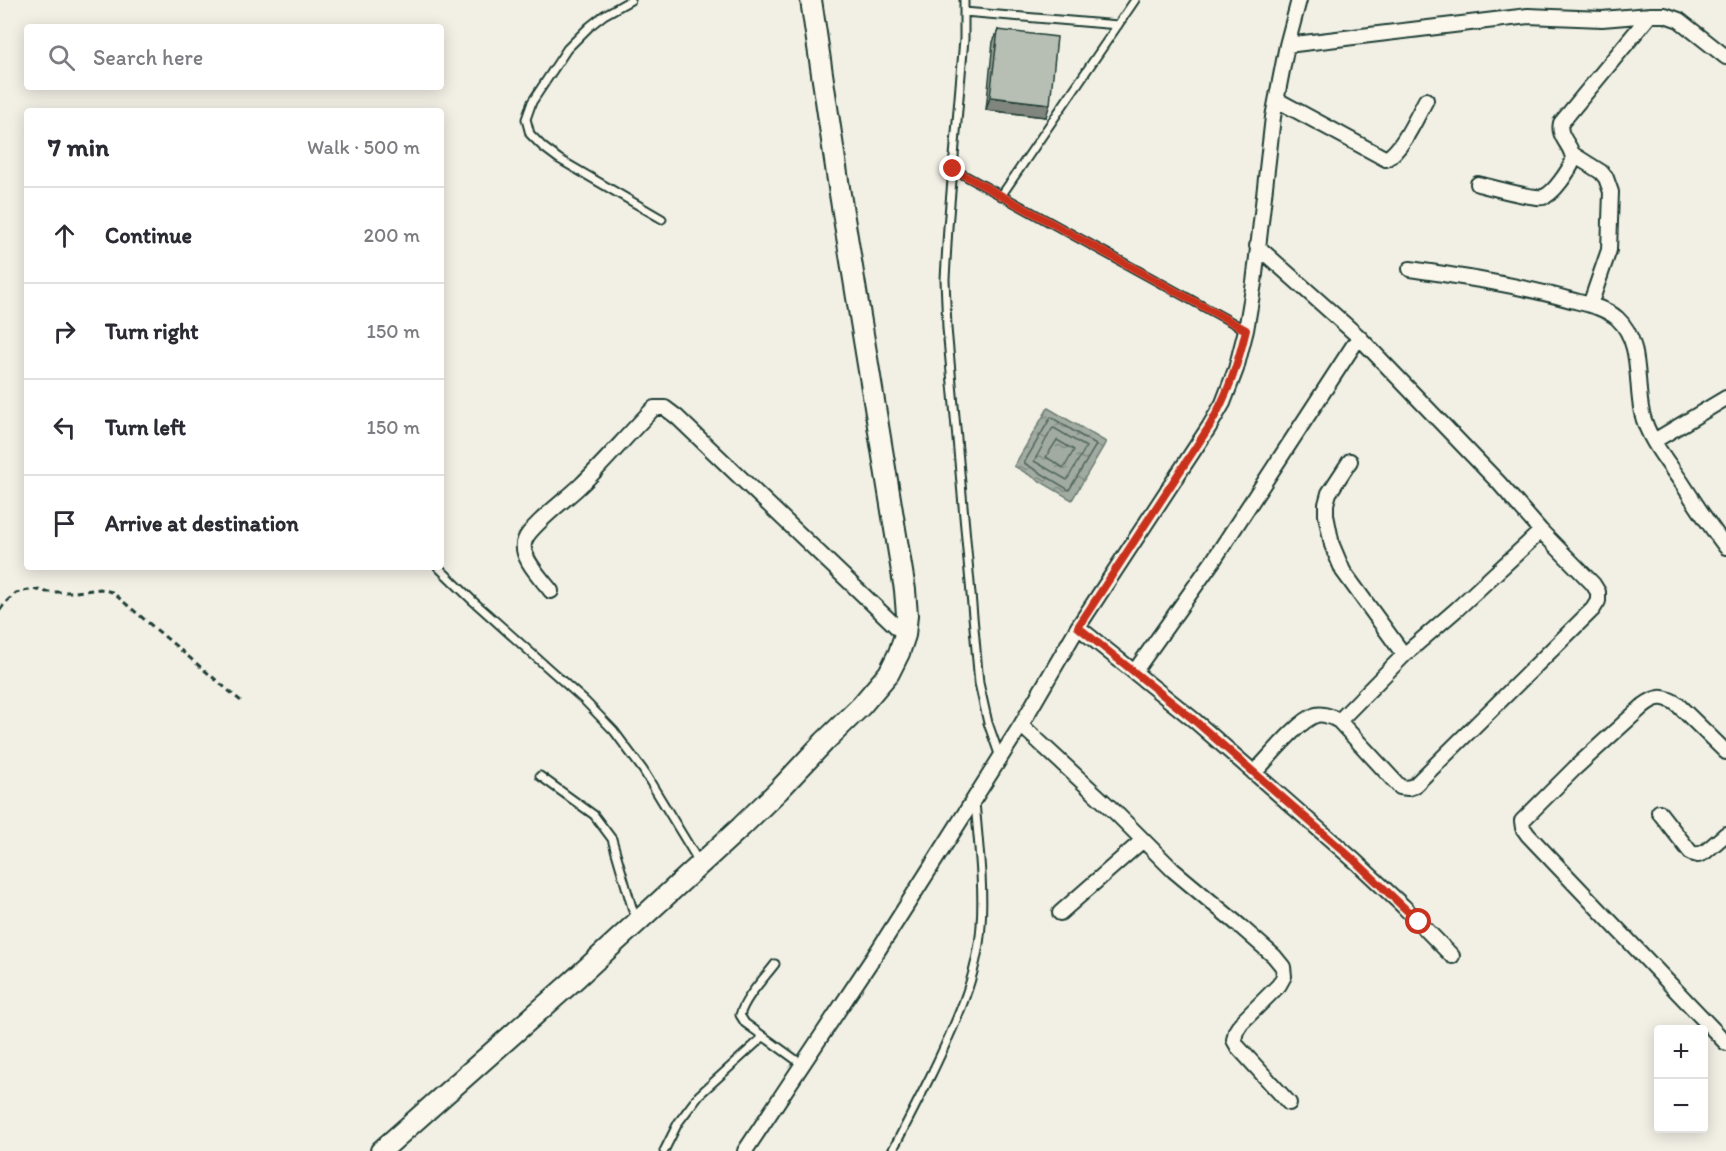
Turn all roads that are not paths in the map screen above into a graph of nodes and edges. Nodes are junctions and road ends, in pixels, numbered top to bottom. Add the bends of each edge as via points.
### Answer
1 (631, 0) edge
2 (811, 0) edge
3 (964, 0) edge
4 (1135, 0) edge
5 (1299, 0) edge
6 (964, 12) junction
7 (1650, 15) junction
8 (1118, 25) junction
9 (1287, 45) junction
10 (1726, 57) edge
11 (1276, 100) junction
12 (1426, 100) dead end
13 (1574, 155) junction
14 (953, 169) junction
15 (1478, 184) dead end
16 (1001, 196) junction
17 (662, 219) dead end
18 (1257, 246) junction
19 (1410, 269) dead end
20 (1590, 305) junction
21 (1246, 330) junction
22 (1359, 337) junction
23 (1726, 398) edge
24 (1654, 441) junction
25 (1350, 461) dead end
26 (1541, 531) junction
27 (1726, 547) edge
28 (441, 570) edge
29 (551, 591) dead end
30 (1078, 627) junction
31 (905, 635) junction
32 (1404, 655) junction
33 (1135, 671) junction
34 (1339, 721) junction
35 (1021, 725) junction
36 (1726, 752) edge
37 (1001, 758) junction
38 (1254, 773) junction
39 (540, 776) dead end
40 (975, 799) junction
41 (1659, 812) dead end
42 (1726, 834) edge
43 (1143, 840) junction
44 (700, 865) junction
45 (1060, 913) dead end
46 (636, 923) junction
47 (1452, 956) dead end
48 (775, 964) dead end
49 (763, 1037) junction
50 (1726, 1043) edge
51 (802, 1065) junction
52 (1289, 1102) dead end
53 (381, 1151) edge
54 (664, 1151) edge
55 (745, 1151) edge
56 (892, 1151) edge

1 - 17 lane via 604,15 567,48 532,102 526,119 530,134 559,159
2 - 31 street via 905,590
3 - 6 lane
4 - 8 lane
5 - 9 street
6 - 8 lane
6 - 14 lane
7 - 9 street via 1602,19 1528,16
7 - 10 street via 1679,20
7 - 13 street via 1561,123 1560,134
8 - 16 lane
9 - 11 street
11 - 12 street via 1386,159 1400,145
11 - 18 street
13 - 15 street via 1555,188 1542,197
13 - 20 street via 1601,172 1611,192 1609,250
14 - 16 lane
14 - 37 lane via 945,279 947,328 980,683 988,723
16 - 21 lane
18 - 21 street
18 - 22 street
19 - 20 street via 1545,292
20 - 24 street via 1617,318 1633,345 1642,415
21 - 30 street via 1223,403
22 - 26 street
22 - 33 street via 1213,561
23 - 24 street
24 - 27 street
25 - 32 street via 1326,504 1332,545 1343,571
26 - 32 street
26 - 34 street via 1593,584 1598,601 1559,645 1414,786 1400,787
28 - 44 lane via 614,731 643,770
29 - 31 street via 531,566 524,541 654,408 665,408
30 - 33 street
30 - 35 street
31 - 44 street via 888,673 861,706
32 - 34 street
33 - 38 street
34 - 38 street via 1317,715 1305,722
35 - 37 street
35 - 43 street
36 - 50 street via 1677,704 1658,697 1626,721 1522,821 1528,835
37 - 40 street
38 - 47 street via 1355,861
39 - 46 lane via 594,815 612,839
40 - 51 street
40 - 56 lane via 981,897 977,955 953,1029
41 - 42 street via 1691,853 1705,852
43 - 45 street
43 - 52 street via 1283,967 1279,985 1241,1023 1234,1040
44 - 46 street
46 - 53 street
48 - 49 lane via 740,1015
49 - 51 lane
49 - 54 lane via 699,1095
51 - 55 street

